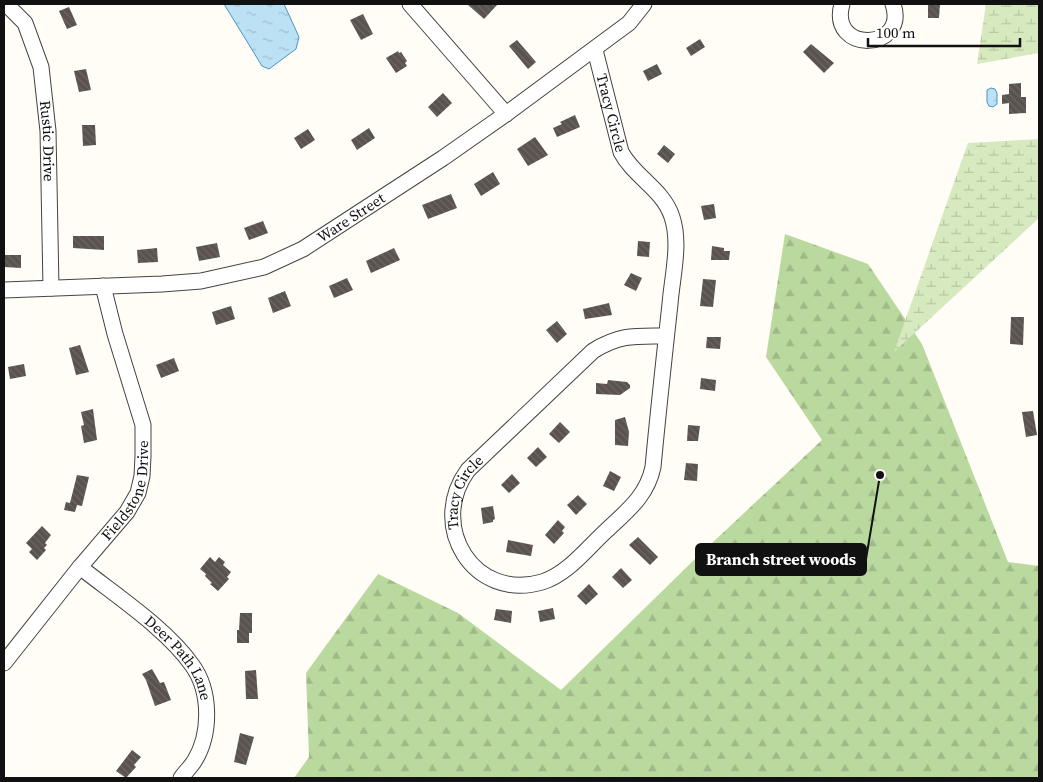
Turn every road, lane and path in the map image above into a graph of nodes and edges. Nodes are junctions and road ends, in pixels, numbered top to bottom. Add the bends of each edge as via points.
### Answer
1 (6, 4) edge
2 (410, 4) edge
3 (644, 4) edge
4 (842, 4) edge
5 (893, 4) edge
6 (595, 50) junction
7 (506, 114) junction
8 (103, 286) junction
9 (51, 288) junction
10 (4, 290) edge
11 (666, 336) junction
12 (80, 567) junction
13 (4, 663) edge
14 (181, 778) edge

1 - 9 street, Rustic Drive via 25,24 41,67 48,132
2 - 7 street
3 - 6 street, Ware Street via 629,23
4 - 5 street via 840,14 846,30 859,40 868,41 877,40 891,28
6 - 7 street, Ware Street
6 - 11 street, Tracy Circle via 621,152 630,166 662,198 675,226 676,248
7 - 8 street, Ware Street via 303,249 264,267 200,281
8 - 9 street, Ware Street
8 - 12 street, Fieldstone Drive via 143,426 142,476 138,493 127,512
9 - 10 street, Ware Street
11 - 11 street, Tracy Circle via 653,467 642,495 552,578 534,584 515,585 480,571 461,550 452,523 452,504 468,470 593,350 622,337
12 - 13 street, Fieldstone Drive
12 - 14 street, Deer Path Lane via 178,647 200,678 205,702 205,730 202,745

